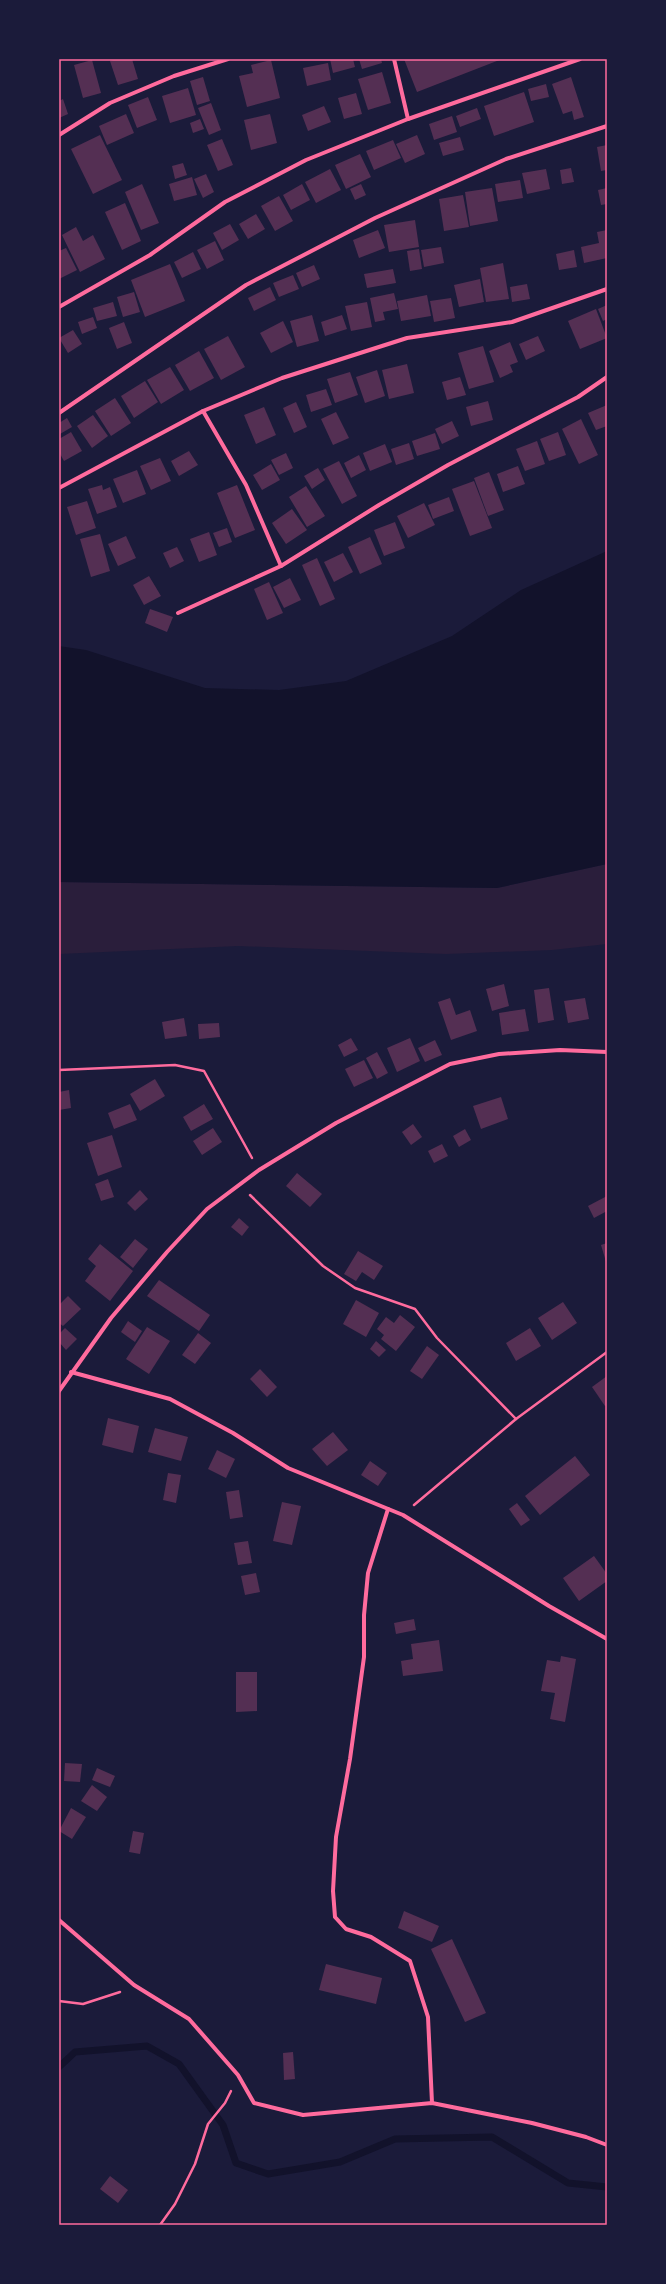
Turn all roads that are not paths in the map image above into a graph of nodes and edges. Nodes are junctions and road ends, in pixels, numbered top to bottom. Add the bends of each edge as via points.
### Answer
1 (228, 59) edge
2 (394, 59) edge
3 (580, 59) edge
4 (408, 119) junction
5 (607, 126) edge
6 (59, 135) edge
7 (607, 289) edge
8 (59, 307) edge
9 (607, 377) edge
10 (202, 411) junction
11 (59, 412) edge
12 (59, 488) edge
13 (281, 566) junction
14 (178, 613) dead end
15 (607, 1052) edge
16 (71, 1372) junction
17 (59, 1391) edge
18 (388, 1509) junction
19 (607, 1639) edge
20 (59, 1920) edge
21 (432, 2103) junction
22 (607, 2145) edge

1 - 6 street via 174,76 110,103
2 - 4 street
3 - 4 street
4 - 8 street via 306,160 225,202 150,255
5 - 11 street via 506,159 375,218 246,285
7 - 10 street via 512,322 407,338 282,378
9 - 13 street via 578,397 386,501
10 - 12 street
10 - 13 street via 246,485
13 - 14 street
15 - 16 street via 560,1050 507,1054 450,1064 336,1123 259,1170 207,1209 111,1318
16 - 17 street
16 - 18 street via 170,1399 233,1433 288,1468
18 - 19 street via 403,1514
18 - 21 street via 368,1573 364,1657 336,1837 333,1891 335,1917 346,1929 371,1937 410,1961 428,2016
20 - 21 street via 134,1985 189,2019 238,2076 254,2103 303,2115
21 - 22 street via 532,2123

